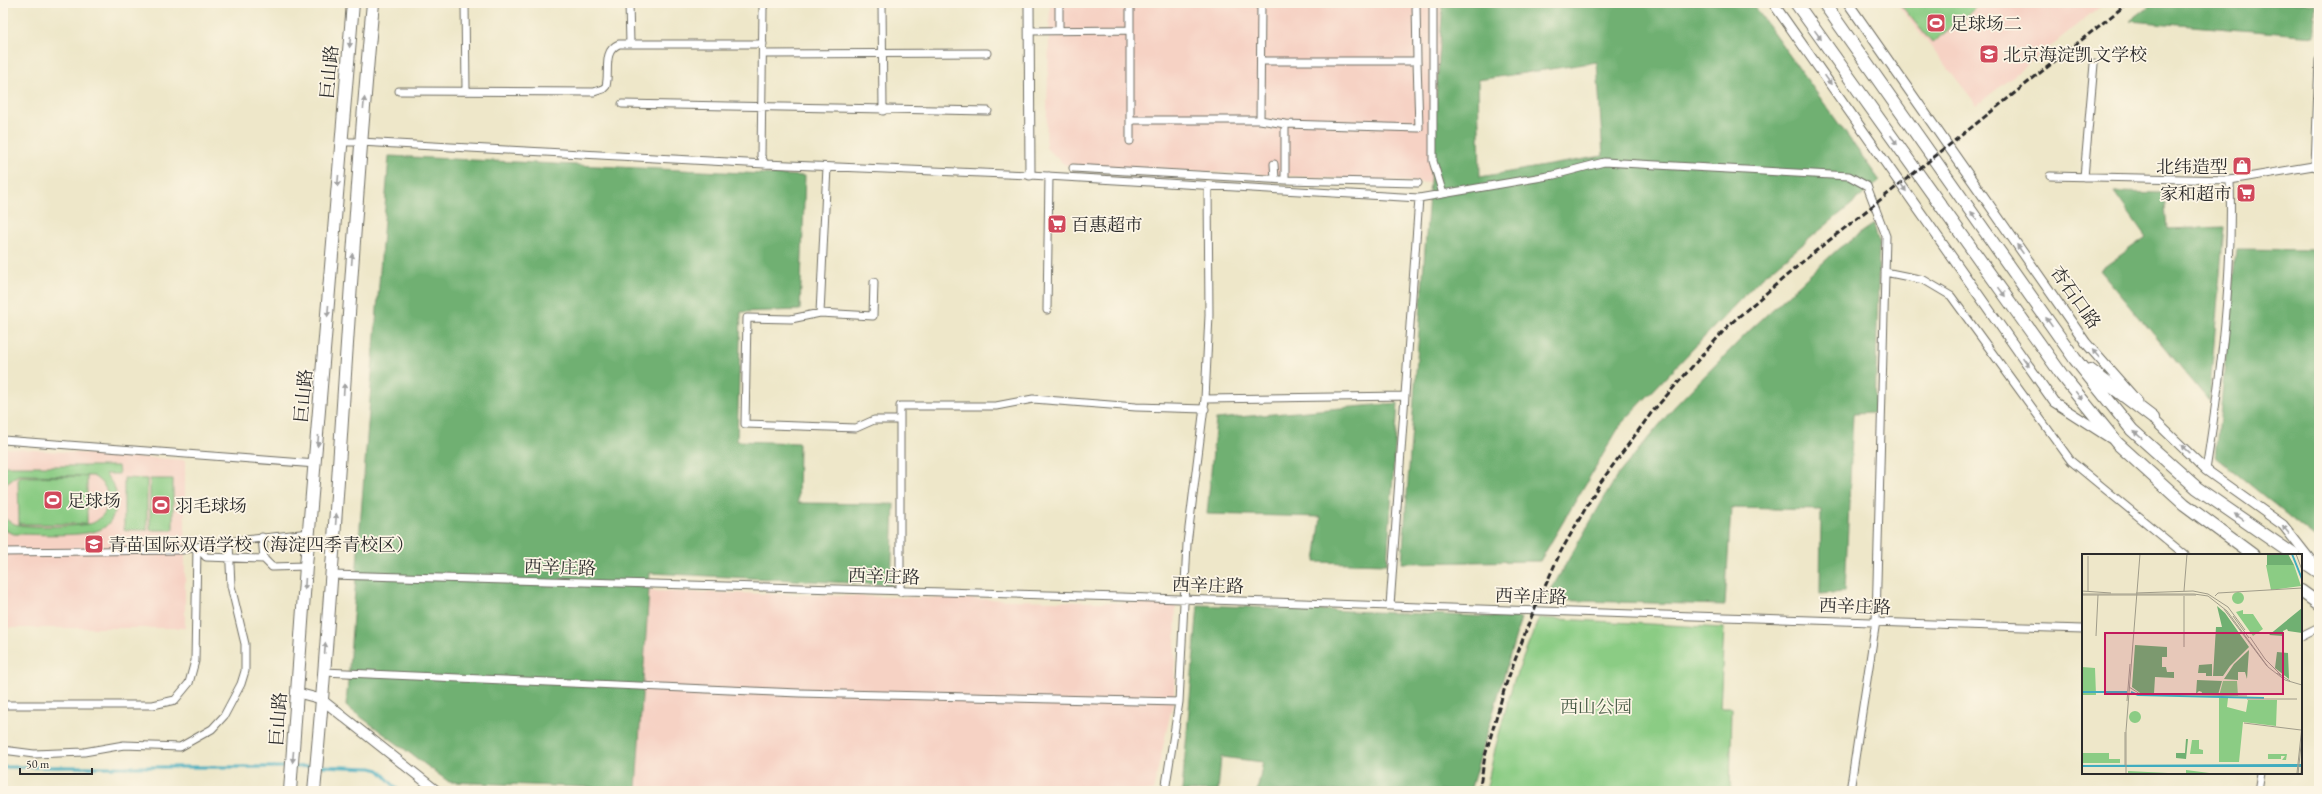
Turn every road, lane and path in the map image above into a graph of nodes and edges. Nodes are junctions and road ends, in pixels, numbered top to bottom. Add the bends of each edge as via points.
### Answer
1 (353, 3) edge
2 (373, 3) edge
3 (465, 3) edge
4 (629, 3) edge
5 (765, 3) edge
6 (882, 3) edge
7 (1029, 3) edge
8 (1059, 3) edge
9 (1130, 3) edge
10 (1261, 3) edge
11 (1416, 3) edge
12 (1433, 3) edge
13 (1773, 3) edge
14 (1796, 3) edge
15 (1824, 3) edge
16 (1848, 3) edge
17 (1059, 30) junction
18 (1129, 30) junction
19 (1030, 31) junction
20 (630, 44) junction
21 (763, 44) junction
22 (987, 53) dead end
23 (764, 54) junction
24 (2319, 60) edge
25 (1262, 61) junction
26 (1417, 61) junction
27 (2094, 64) dead end
28 (466, 90) junction
29 (399, 91) dead end
30 (622, 104) dead end
31 (763, 108) junction
32 (883, 111) junction
33 (988, 111) dead end
34 (1130, 120) junction
35 (1260, 120) junction
36 (1285, 124) junction
37 (1130, 141) dead end
38 (341, 142) junction
39 (360, 142) junction
40 (765, 164) junction
41 (1274, 164) dead end
42 (2317, 166) edge
43 (827, 167) junction
44 (1073, 168) dead end
45 (1030, 175) junction
46 (1049, 176) junction
47 (2050, 176) dead end
48 (2084, 177) junction
49 (1275, 179) junction
50 (1285, 180) junction
51 (2230, 180) junction
52 (1418, 183) dead end
53 (1208, 186) junction
54 (1443, 194) junction
55 (1419, 198) junction
56 (1886, 272) junction
57 (874, 282) dead end
58 (1046, 310) dead end
59 (820, 313) junction
60 (2075, 358) junction
61 (1405, 396) junction
62 (1206, 399) junction
63 (1205, 409) junction
64 (2152, 418) junction
65 (900, 420) junction
66 (3, 440) edge
67 (2117, 443) junction
68 (316, 464) junction
69 (2206, 470) junction
70 (310, 533) junction
71 (262, 536) junction
72 (229, 543) junction
73 (197, 547) junction
74 (3, 552) edge
75 (2184, 554) edge
76 (2252, 554) edge
77 (2293, 554) edge
78 (229, 558) junction
79 (264, 559) junction
80 (2302, 561) edge
81 (306, 566) junction
82 (2319, 572) edge
83 (331, 575) junction
84 (900, 592) junction
85 (2302, 592) edge
86 (1185, 599) junction
87 (2319, 604) edge
88 (1390, 606) junction
89 (1876, 621) junction
90 (2319, 627) edge
91 (2082, 629) edge
92 (2302, 636) edge
93 (324, 672) junction
94 (298, 693) junction
95 (321, 699) junction
96 (1179, 702) junction
97 (3, 705) edge
98 (3, 750) edge
99 (2261, 774) edge
100 (315, 788) edge
101 (290, 789) edge
102 (437, 791) edge
103 (1165, 791) edge
104 (1850, 791) edge
105 (2258, 791) edge

1 -> 38 main road, 巨山路
39 -> 2 main road, 巨山路
3 - 28 street
4 - 20 street
5 - 21 street
6 - 32 street
7 - 19 street
8 - 17 street
9 - 18 street
10 - 25 street
11 - 26 street
12 - 54 street via 1433,161
13 -> 67 street via 2054,402
14 -> 67 main road via 2062,375
60 -> 15 main road, 杏石口路
64 -> 16 street, 杏石口路 via 2086,343
17 - 18 street
17 - 19 street
18 - 34 street
19 - 45 street
20 - 21 street
20 - 28 street via 619,44 610,50 606,86 598,91
21 - 23 street
22 - 23 street
23 - 31 street
24 - 42 street
25 - 26 street
25 - 35 street
26 - 36 street via 1419,128
27 - 48 street
28 - 29 street
30 - 31 street
31 - 32 street
31 - 40 street via 761,156
32 - 33 street
34 - 35 street
34 - 37 street
35 - 36 street
36 - 50 street
38 - 39 street
38 -> 68 main road, 巨山路
39 - 40 street
83 -> 39 main road, 巨山路
40 - 43 street
41 - 49 street
42 - 51 street
43 - 45 street
43 - 59 street
44 - 49 street
45 - 46 street
46 - 53 street
46 - 58 street
47 - 48 street
48 - 51 street
49 - 50 street
50 - 52 street
51 - 69 street via 2232,236 2213,428
53 - 55 street
53 - 62 street via 1209,315
54 - 55 street
54 - 56 street via 1554,175 1604,162 1848,176 1867,186 1875,204 1886,236
55 - 61 street
56 - 75 street via 1924,280 1951,296 2071,461
56 - 89 street
57 - 59 street via 872,316
59 - 65 street via 791,319 747,318 745,424 856,428 874,420
60 - 64 main road
77 -> 60 main road, 杏石口路 via 2191,483 2132,430
61 - 62 street
61 - 88 street
62 - 63 street
63 - 65 street via 1136,407 1033,399 996,406 900,406
63 - 86 street via 1188,537
69 -> 64 street, 杏石口路
65 - 84 street
66 - 68 street
67 - 76 main road via 2184,504
68 - 70 main road, 巨山路
82 -> 69 street, 杏石口路 via 2283,525
70 - 71 street via 271,538
70 - 81 main road, 巨山路
71 - 72 street
71 - 79 street
72 - 73 street via 207,544 198,549
72 - 78 street
73 - 74 street via 182,550
73 - 78 street via 206,557
73 - 97 street via 195,661 189,683 175,700 153,704
78 - 79 street
78 - 98 street via 231,586 245,644 245,671 224,716 212,729 180,747 124,745 84,752 34,754
79 - 81 street via 272,567
80 - 82 main road, 杏石口路
81 -> 94 main road, 巨山路
83 - 84 street, 西辛庄路
93 -> 83 main road, 巨山路
84 - 86 street, 西辛庄路
85 - 87 main road
86 - 88 street, 西辛庄路
86 - 96 street
88 - 89 street, 西辛庄路
89 - 91 street, 西辛庄路
89 - 104 street
90 - 92 street
93 - 95 main road, 巨山路
93 - 96 street via 799,693
94 - 95 street
94 -> 101 main road, 巨山路
95 - 100 main road, 巨山路
95 - 102 street
96 - 103 street
99 - 105 street

